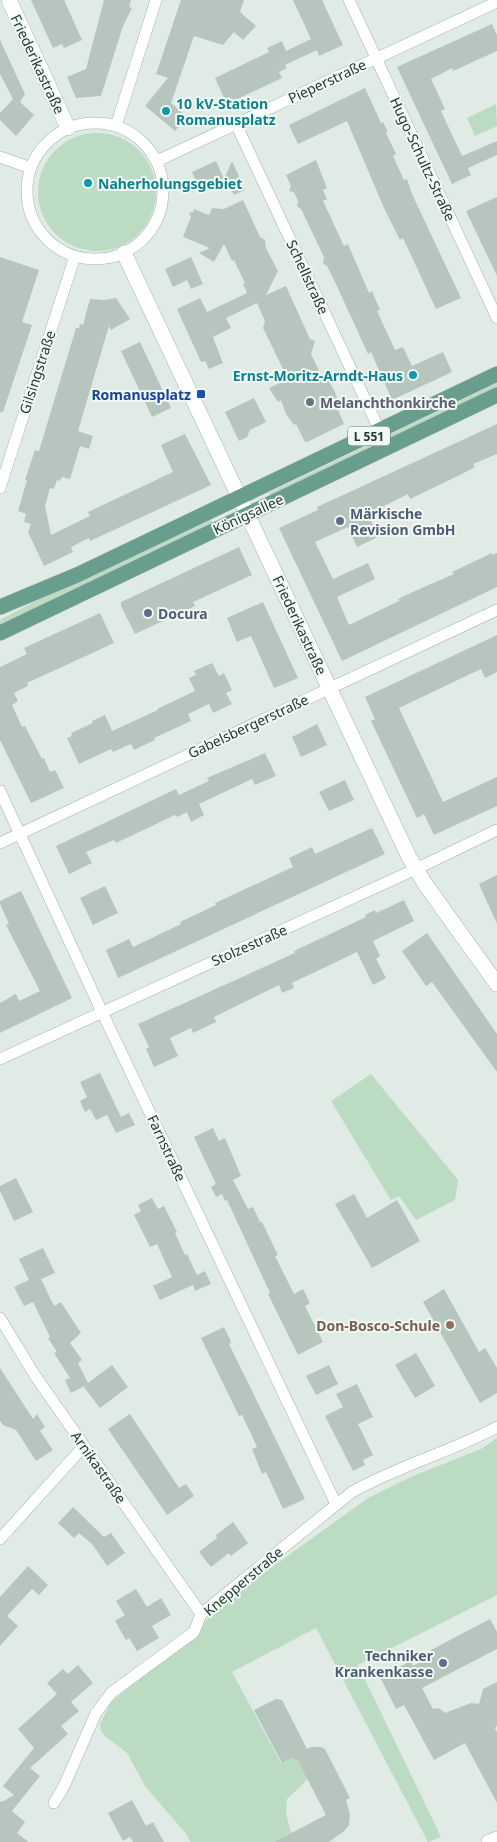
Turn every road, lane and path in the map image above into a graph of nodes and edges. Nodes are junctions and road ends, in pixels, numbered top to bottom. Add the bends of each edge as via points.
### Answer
1 (9, 0) edge
2 (156, 0) edge
3 (349, 0) edge
4 (497, 2) edge
5 (376, 58) junction
6 (236, 124) junction
7 (116, 126) junction
8 (68, 128) junction
9 (0, 157) edge
10 (157, 161) junction
11 (31, 168) junction
12 (124, 253) junction
13 (75, 256) junction
14 (497, 318) edge
15 (497, 374) edge
16 (497, 395) edge
17 (380, 431) junction
18 (0, 488) edge
19 (240, 497) junction
20 (248, 514) junction
21 (0, 607) edge
22 (497, 610) edge
23 (0, 633) edge
24 (330, 688) junction
25 (0, 791) edge
26 (497, 830) edge
27 (20, 833) junction
28 (0, 843) edge
29 (416, 869) junction
30 (497, 984) edge
31 (102, 1012) junction
32 (0, 1059) edge
33 (0, 1318) edge
34 (497, 1427) edge
35 (84, 1446) junction
36 (336, 1504) junction
37 (0, 1538) edge
38 (201, 1614) junction
39 (54, 1803) dead end
40 (497, 1839) edge
41 (489, 1842) edge

1 - 8 street, Friederikastraße
2 - 7 street
3 - 5 street, Hugo-Schultz-Straße
4 - 5 street, Pieperstraße
5 - 6 street, Pieperstraße
5 - 14 street, Hugo-Schultz-Straße
6 - 10 street, Pieperstraße
6 - 17 street, Schellstraße
7 - 8 street via 94,123
7 - 10 street via 136,136
8 - 11 street via 44,146
9 - 11 street
10 - 12 street via 163,185 159,215 144,238
11 - 13 street via 28,198 32,216 51,242
12 - 13 street via 98,259
12 - 19 street, Friederikastraße
13 - 18 street, Gilsingstraße
15 - 17 main road, Königsallee / L 551
16 - 20 main road, Königsallee / L 551
17 - 19 main road, Königsallee / L 551
19 - 20 street, Friederikastraße
19 - 21 main road, Königsallee / L 551 via 77,575
20 - 23 main road, Königsallee / L 551
20 - 24 street, Friederikastraße
22 - 24 street, Gabelsbergerstraße
24 - 27 street, Gabelsbergerstraße
24 - 29 street, Friederikastraße
25 - 27 street, Farnstraße
26 - 29 street, Stolzestraße
27 - 28 street, Gabelsbergerstraße
27 - 31 street, Farnstraße
29 - 30 street, Friederikastraße
29 - 31 street, Stolzestraße
31 - 32 street, Stolzestraße
31 - 36 street, Farnstraße
33 - 35 street, Arnikastraße
34 - 36 street, Knepperstraße via 374,1480
35 - 37 street
35 - 38 street, Arnikastraße
36 - 38 street, Knepperstraße
38 - 39 street, Knepperstraße via 194,1632 111,1692 96,1713
40 - 41 street

